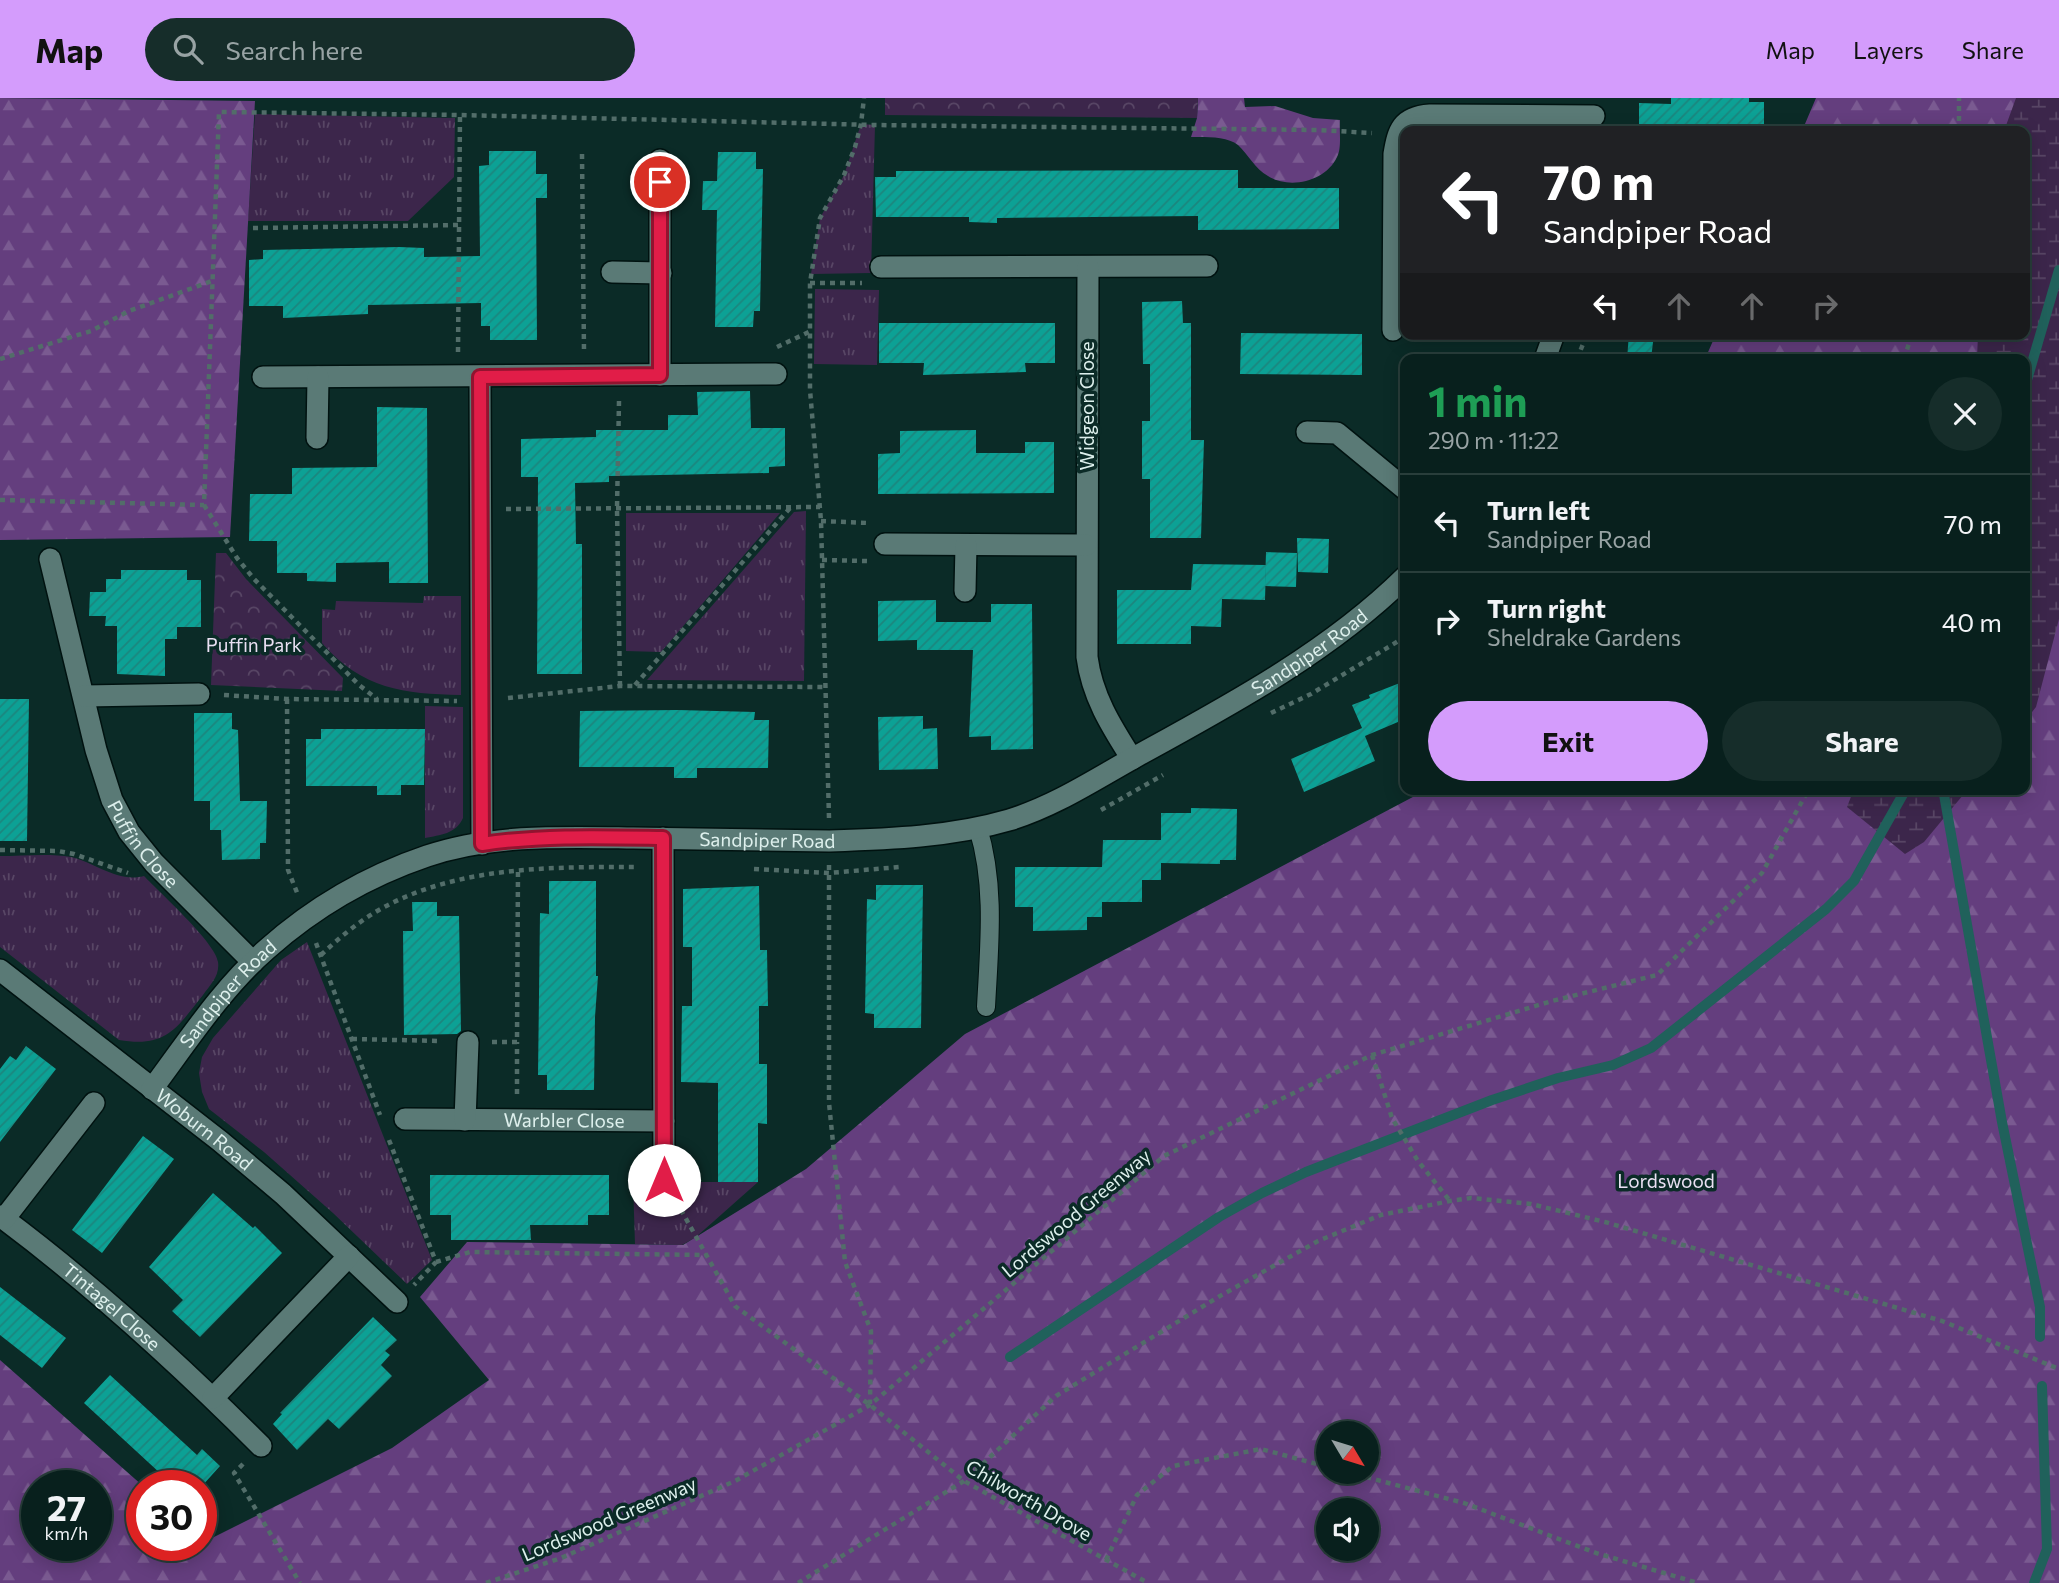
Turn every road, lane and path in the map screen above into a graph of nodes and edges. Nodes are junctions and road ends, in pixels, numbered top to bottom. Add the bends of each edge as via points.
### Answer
1 (864, 98) edge
2 (1959, 98) edge
3 (460, 115) junction
4 (1593, 115) edge
5 (861, 124) junction
6 (1403, 126) edge
7 (1959, 126) edge
8 (1400, 130) edge
9 (1397, 134) junction
10 (582, 154) dead end
11 (660, 160) dead end
12 (459, 225) junction
13 (253, 228) dead end
14 (1207, 266) dead end
15 (881, 267) joint
16 (1088, 267) junction
17 (612, 272) dead end
18 (661, 273) junction
19 (212, 281) junction
20 (1393, 330) dead end
21 (0, 359) edge
22 (776, 374) dead end
23 (660, 375) junction
24 (584, 376) junction
25 (619, 376) junction
26 (263, 377) dead end
27 (318, 377) junction
28 (458, 377) junction
29 (480, 377) junction
30 (1307, 432) dead end
31 (317, 438) dead end
32 (1400, 485) edge
33 (0, 500) edge
34 (204, 505) junction
35 (790, 507) junction
36 (820, 507) dead end
37 (617, 508) junction
38 (479, 509) junction
39 (885, 544) dead end
40 (966, 544) junction
41 (1086, 545) junction
42 (50, 559) dead end
43 (1400, 581) edge
44 (965, 591) dead end
45 (1400, 639) edge
46 (635, 685) junction
47 (620, 686) junction
48 (825, 687) dead end
49 (199, 694) joint
50 (84, 696) junction
51 (287, 699) junction
52 (378, 700) junction
53 (481, 701) junction
54 (1265, 715) dead end
55 (1132, 759) junction
56 (1806, 795) edge
57 (978, 828) junction
58 (663, 838) junction
59 (518, 839) junction
60 (482, 844) junction
61 (0, 850) edge
62 (154, 863) junction
63 (307, 917) junction
64 (253, 962) junction
65 (0, 970) edge
66 (986, 1007) dead end
67 (352, 1039) junction
68 (468, 1042) junction
69 (517, 1042) junction
70 (1372, 1055) junction
71 (152, 1088) junction
72 (94, 1103) dead end
73 (405, 1119) dead end
74 (465, 1119) junction
75 (517, 1119) junction
76 (664, 1121) junction
77 (664, 1180) joint
78 (1450, 1201) junction
79 (2, 1218) edge
80 (706, 1255) junction
81 (349, 1256) junction
82 (436, 1262) junction
83 (397, 1302) joint
84 (2059, 1369) edge
85 (213, 1398) junction
86 (870, 1405) junction
87 (261, 1446) joint
88 (1316, 1464) edge
89 (964, 1480) junction
90 (1379, 1480) edge
91 (1106, 1560) junction
92 (300, 1583) edge
93 (486, 1583) edge
94 (799, 1583) edge
95 (1148, 1583) edge
96 (1698, 1583) edge

1 - 5 path
2 - 7 path
3 - 5 path
3 - 12 path
3 - 19 path via 219,112
4 - 6 street via 1417,116
5 - 9 path
5 - 15 path via 844,175 820,218 810,283 880,283
8 - 9 street
9 - 20 street
10 - 24 path
11 - 18 street
12 - 13 path
12 - 28 path
14 - 16 street
15 - 16 street
16 - 41 street, Widgeon Close
17 - 18 street
18 - 23 street
19 - 21 path via 129,311 90,331
19 - 34 path
22 - 23 street
23 - 25 street
24 - 25 street
24 - 29 street
25 - 37 path
26 - 27 street
27 - 28 street
27 - 31 street
28 - 29 street
29 - 38 street
30 - 32 street via 1337,433
33 - 34 path
34 - 52 path via 254,579
35 - 36 path
35 - 37 path
35 - 46 path
37 - 38 path
37 - 47 path
38 - 53 street
39 - 40 street
40 - 41 street
40 - 44 street
41 - 55 street, Widgeon Close via 1090,679 1108,722
42 - 50 street, Puffin Close
43 - 55 street, Sandpiper Road via 1352,624 1245,696
45 - 54 path
46 - 47 path
46 - 48 path
47 - 53 path
49 - 50 street
49 - 51 path
50 - 62 street, Puffin Close via 112,800 129,832
51 - 52 path
51 - 63 path via 288,870
52 - 53 path
53 - 60 street
55 - 57 street, Sandpiper Road via 1034,812
56 - 70 path, Lordswood Greenway via 1762,873 1657,975
57 - 58 street, Sandpiper Road via 830,841
57 - 66 lane via 989,892
58 - 59 street, Sandpiper Road
58 - 76 street
59 - 60 street, Sandpiper Road
59 - 69 path
60 - 63 street, Sandpiper Road via 428,856 385,873
61 - 62 path via 58,851 129,874
62 - 64 street, Puffin Close
63 - 64 street, Sandpiper Road
63 - 67 path
64 - 71 street, Sandpiper Road
65 - 71 street, Woburn Road
67 - 68 path
67 - 82 path
68 - 69 path
68 - 74 street
69 - 75 path
70 - 78 path via 1392,1118
70 - 86 path, Lordswood Greenway via 1164,1156
71 - 81 street, Woburn Road via 283,1194
72 - 79 street, Tintagel Close
73 - 74 street, Warbler Close
74 - 75 street, Warbler Close
75 - 76 street, Warbler Close
76 - 77 street
77 - 80 path, Chilworth Drove
78 - 84 path via 1471,1198 1531,1204 1605,1222 1942,1321
78 - 89 path via 1381,1214 1318,1241 1220,1296 1056,1396
79 - 85 street, Tintagel Close via 106,1301
80 - 82 path via 470,1252
80 - 86 path, Chilworth Drove via 735,1306
81 - 83 street, Woburn Road
81 - 85 street
82 - 83 path
85 - 87 street, Tintagel Close
86 - 89 path, Chilworth Drove
86 - 93 path, Lordswood Greenway via 734,1481 561,1558
87 - 92 path via 234,1473
88 - 91 path via 1261,1449 1173,1466 1137,1495
89 - 91 path, Chilworth Drove
89 - 94 path
90 - 96 path via 1464,1503 1596,1553
91 - 95 path, Chilworth Drove

